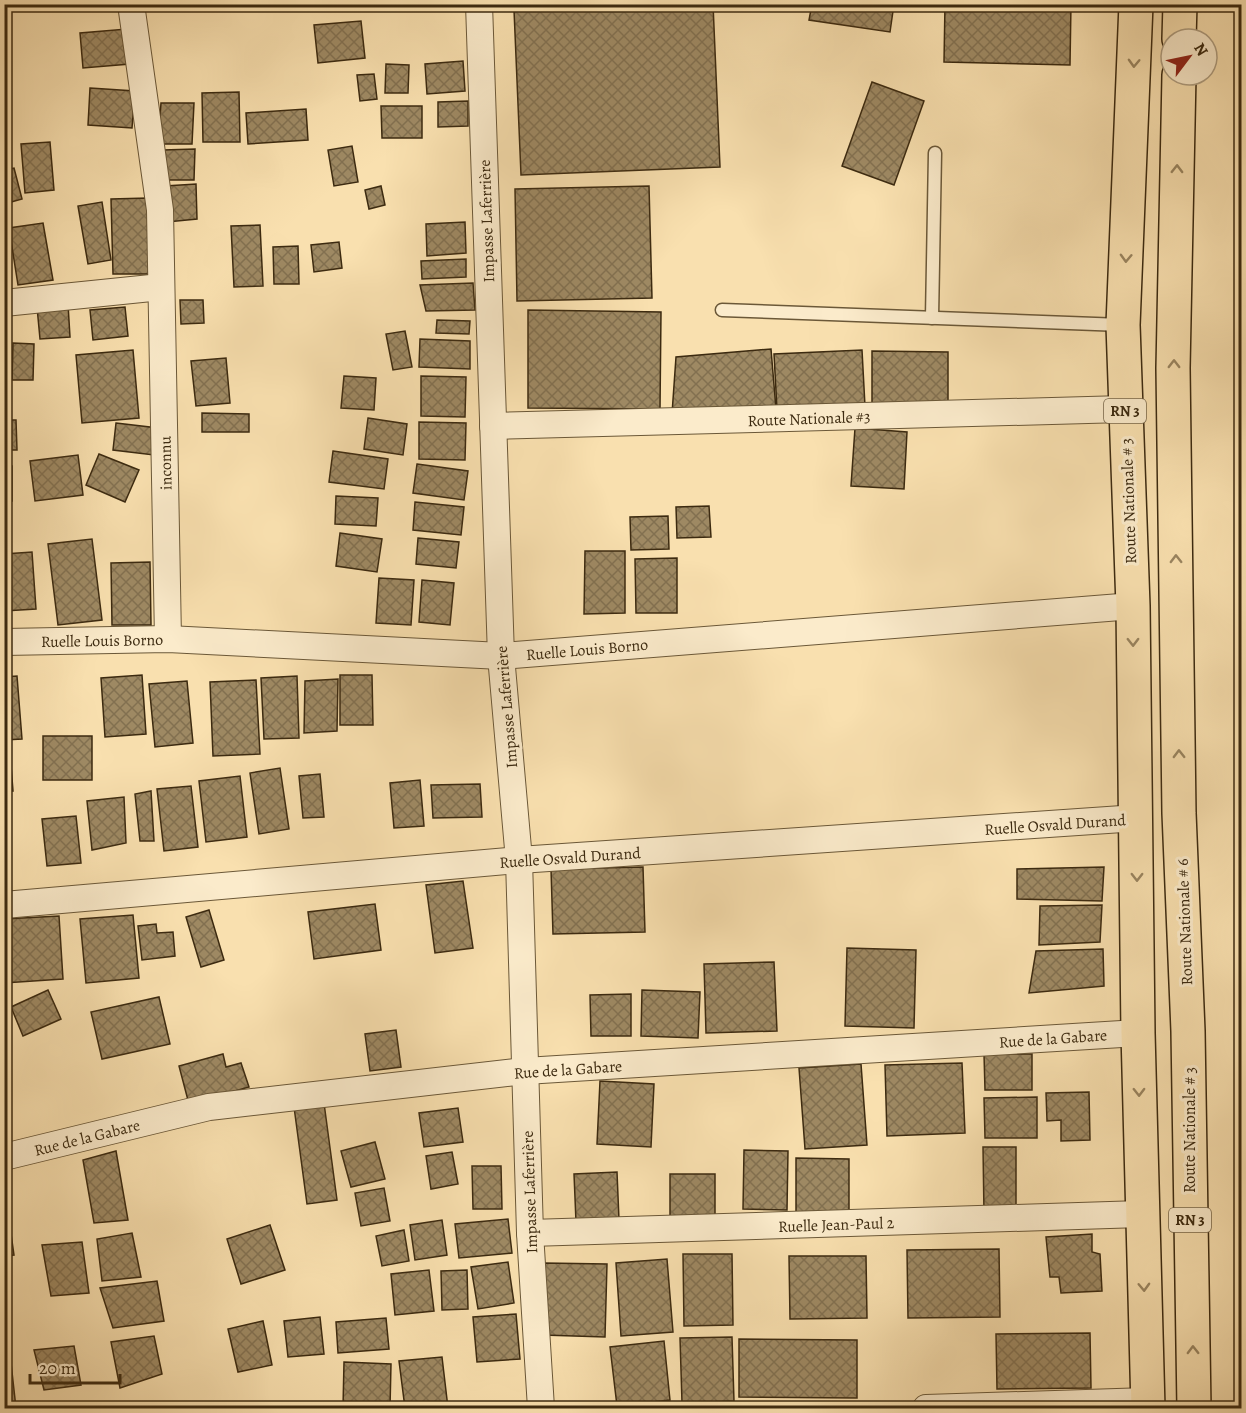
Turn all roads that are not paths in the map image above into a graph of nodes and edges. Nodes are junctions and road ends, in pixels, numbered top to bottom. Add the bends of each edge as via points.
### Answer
1 (131, 4) edge
2 (479, 4) edge
3 (1136, 4) edge
4 (1180, 4) edge
5 (1179, 27) edge
6 (1179, 87) edge
7 (935, 153) dead end
8 (161, 286) junction
9 (4, 303) edge
10 (722, 310) dead end
11 (932, 318) junction
12 (1123, 325) junction
13 (1124, 409) junction
14 (493, 426) junction
15 (1132, 606) junction
16 (168, 639) junction
17 (4, 642) edge
18 (501, 656) junction
19 (1137, 818) junction
20 (519, 860) junction
21 (4, 905) edge
22 (1188, 1031) joint
23 (1138, 1033) junction
24 (525, 1071) junction
25 (4, 1157) edge
26 (1142, 1214) junction
27 (530, 1233) junction
28 (1148, 1405) edge
29 (541, 1408) edge
30 (926, 1408) edge
31 (1194, 1408) edge

1 - 8 street, inconnu via 160,210
2 - 14 street, Impasse Laferrière
3 -> 12 main road, Route Nationale # 3 / RN 3
4 - 5 main road
22 -> 6 main road, Route Nationale # 6 / RN 3 via 1179,813 1173,368
7 - 11 lane
8 - 9 street
8 - 16 street, inconnu
10 - 11 lane
11 - 12 lane
12 - 13 main road, Route Nationale # 3 / RN 3
13 - 14 street, Route Nationale #3
13 - 15 main road, Route Nationale # 3 / RN 3
14 - 18 street, Impasse Laferrière
15 - 18 street, Ruelle Louis Borno
15 -> 19 main road, Route Nationale # 3 / RN 3
16 - 17 street, Ruelle Louis Borno
16 - 18 street, Ruelle Louis Borno
18 - 20 street, Impasse Laferrière
19 - 20 street, Ruelle Osvald Durand
19 -> 23 main road, RN 3
20 - 21 street, Ruelle Osvald Durand
20 - 24 street, Impasse Laferrière
31 -> 22 main road, Route Nationale # 3 / RN 3
23 - 24 street, Rue de la Gabare
23 -> 26 main road, RN 3
24 - 25 street, Rue de la Gabare via 209,1107
24 - 27 street, Impasse Laferrière
26 - 27 street, Ruelle Jean-Paul 2
26 -> 28 main road, RN 3
27 - 29 street, Impasse Laferrière
28 - 30 street

